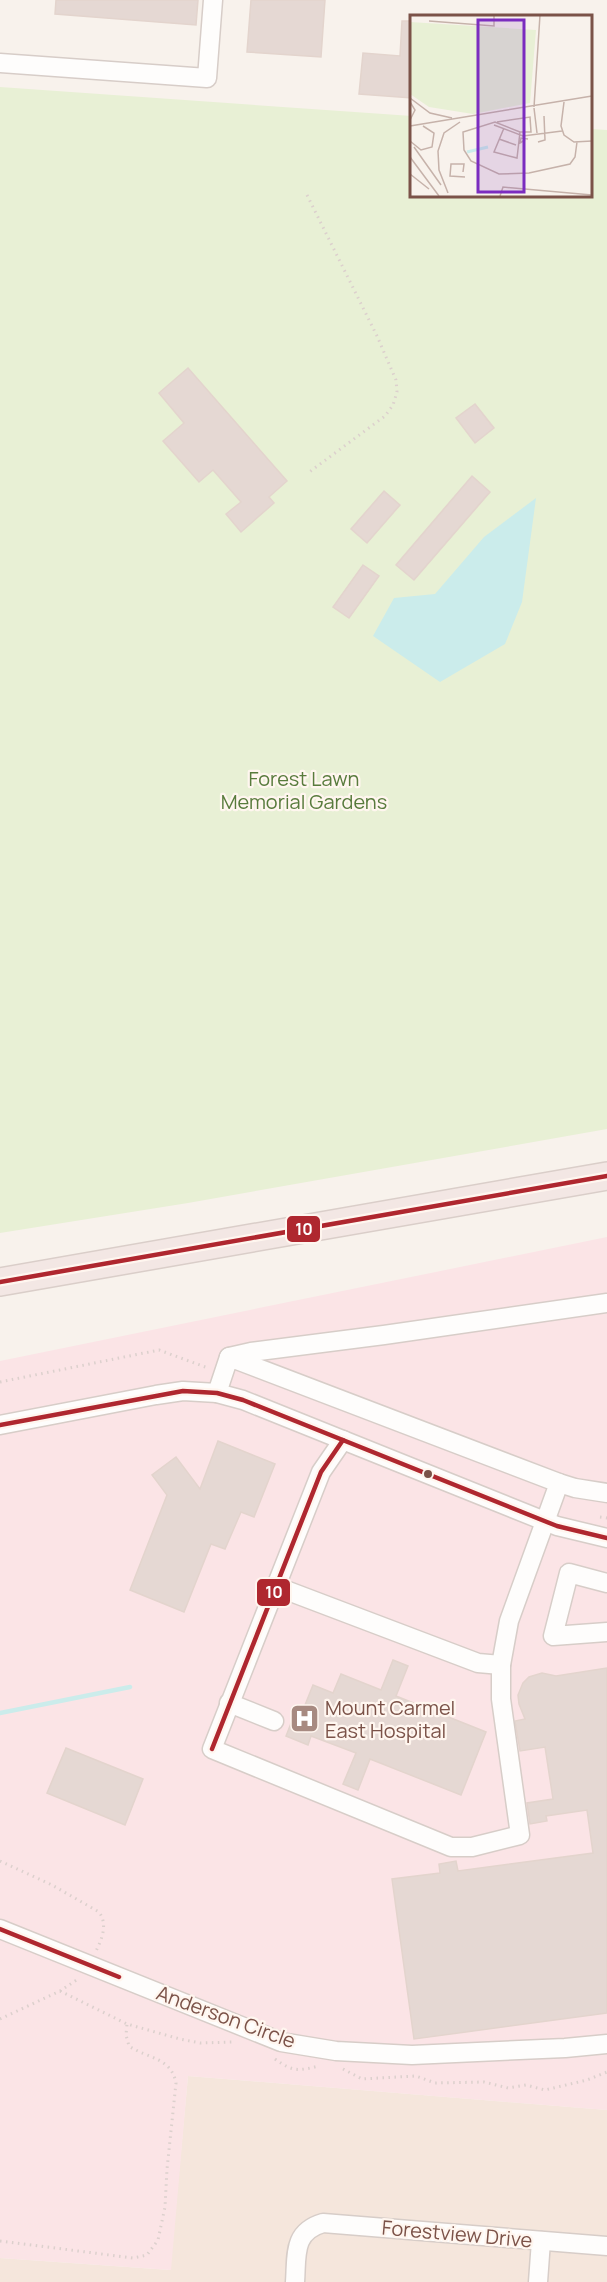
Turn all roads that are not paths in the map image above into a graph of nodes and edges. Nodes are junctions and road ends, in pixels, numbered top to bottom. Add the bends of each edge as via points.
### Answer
1 (213, 0) edge
2 (0, 63) edge
3 (607, 1176) edge
4 (0, 1282) edge
5 (607, 1303) edge
6 (229, 1357) junction
7 (217, 1393) junction
8 (0, 1425) edge
9 (343, 1440) junction
10 (559, 1483) junction
11 (607, 1493) edge
12 (546, 1522) junction
13 (607, 1538) edge
14 (607, 1583) edge
15 (275, 1586) junction
16 (607, 1632) edge
17 (501, 1665) junction
18 (229, 1703) junction
19 (274, 1721) dead end
20 (0, 1929) edge
21 (607, 2044) edge
22 (541, 2241) junction
23 (607, 2246) edge
24 (295, 2282) edge
25 (538, 2282) edge

1 - 2 street via 207,78
3 - 4 highway
5 - 6 street
6 - 7 street
6 - 10 street
7 - 8 street via 183,1391
7 - 9 street
9 - 12 street
9 - 15 street via 321,1472
10 - 11 street
10 - 12 street
12 - 13 street
12 - 17 street via 509,1621
14 - 16 street via 569,1573 553,1636
15 - 17 street via 478,1663
15 - 18 street
17 - 18 street via 501,1699 520,1836 472,1847 451,1847 212,1749
18 - 19 street
20 - 21 street, Anderson Circle via 281,2042 336,2051 412,2055
22 - 23 street, Forestview Drive
22 - 24 street, Forestview Drive via 323,2223 308,2229 298,2246
22 - 25 street

